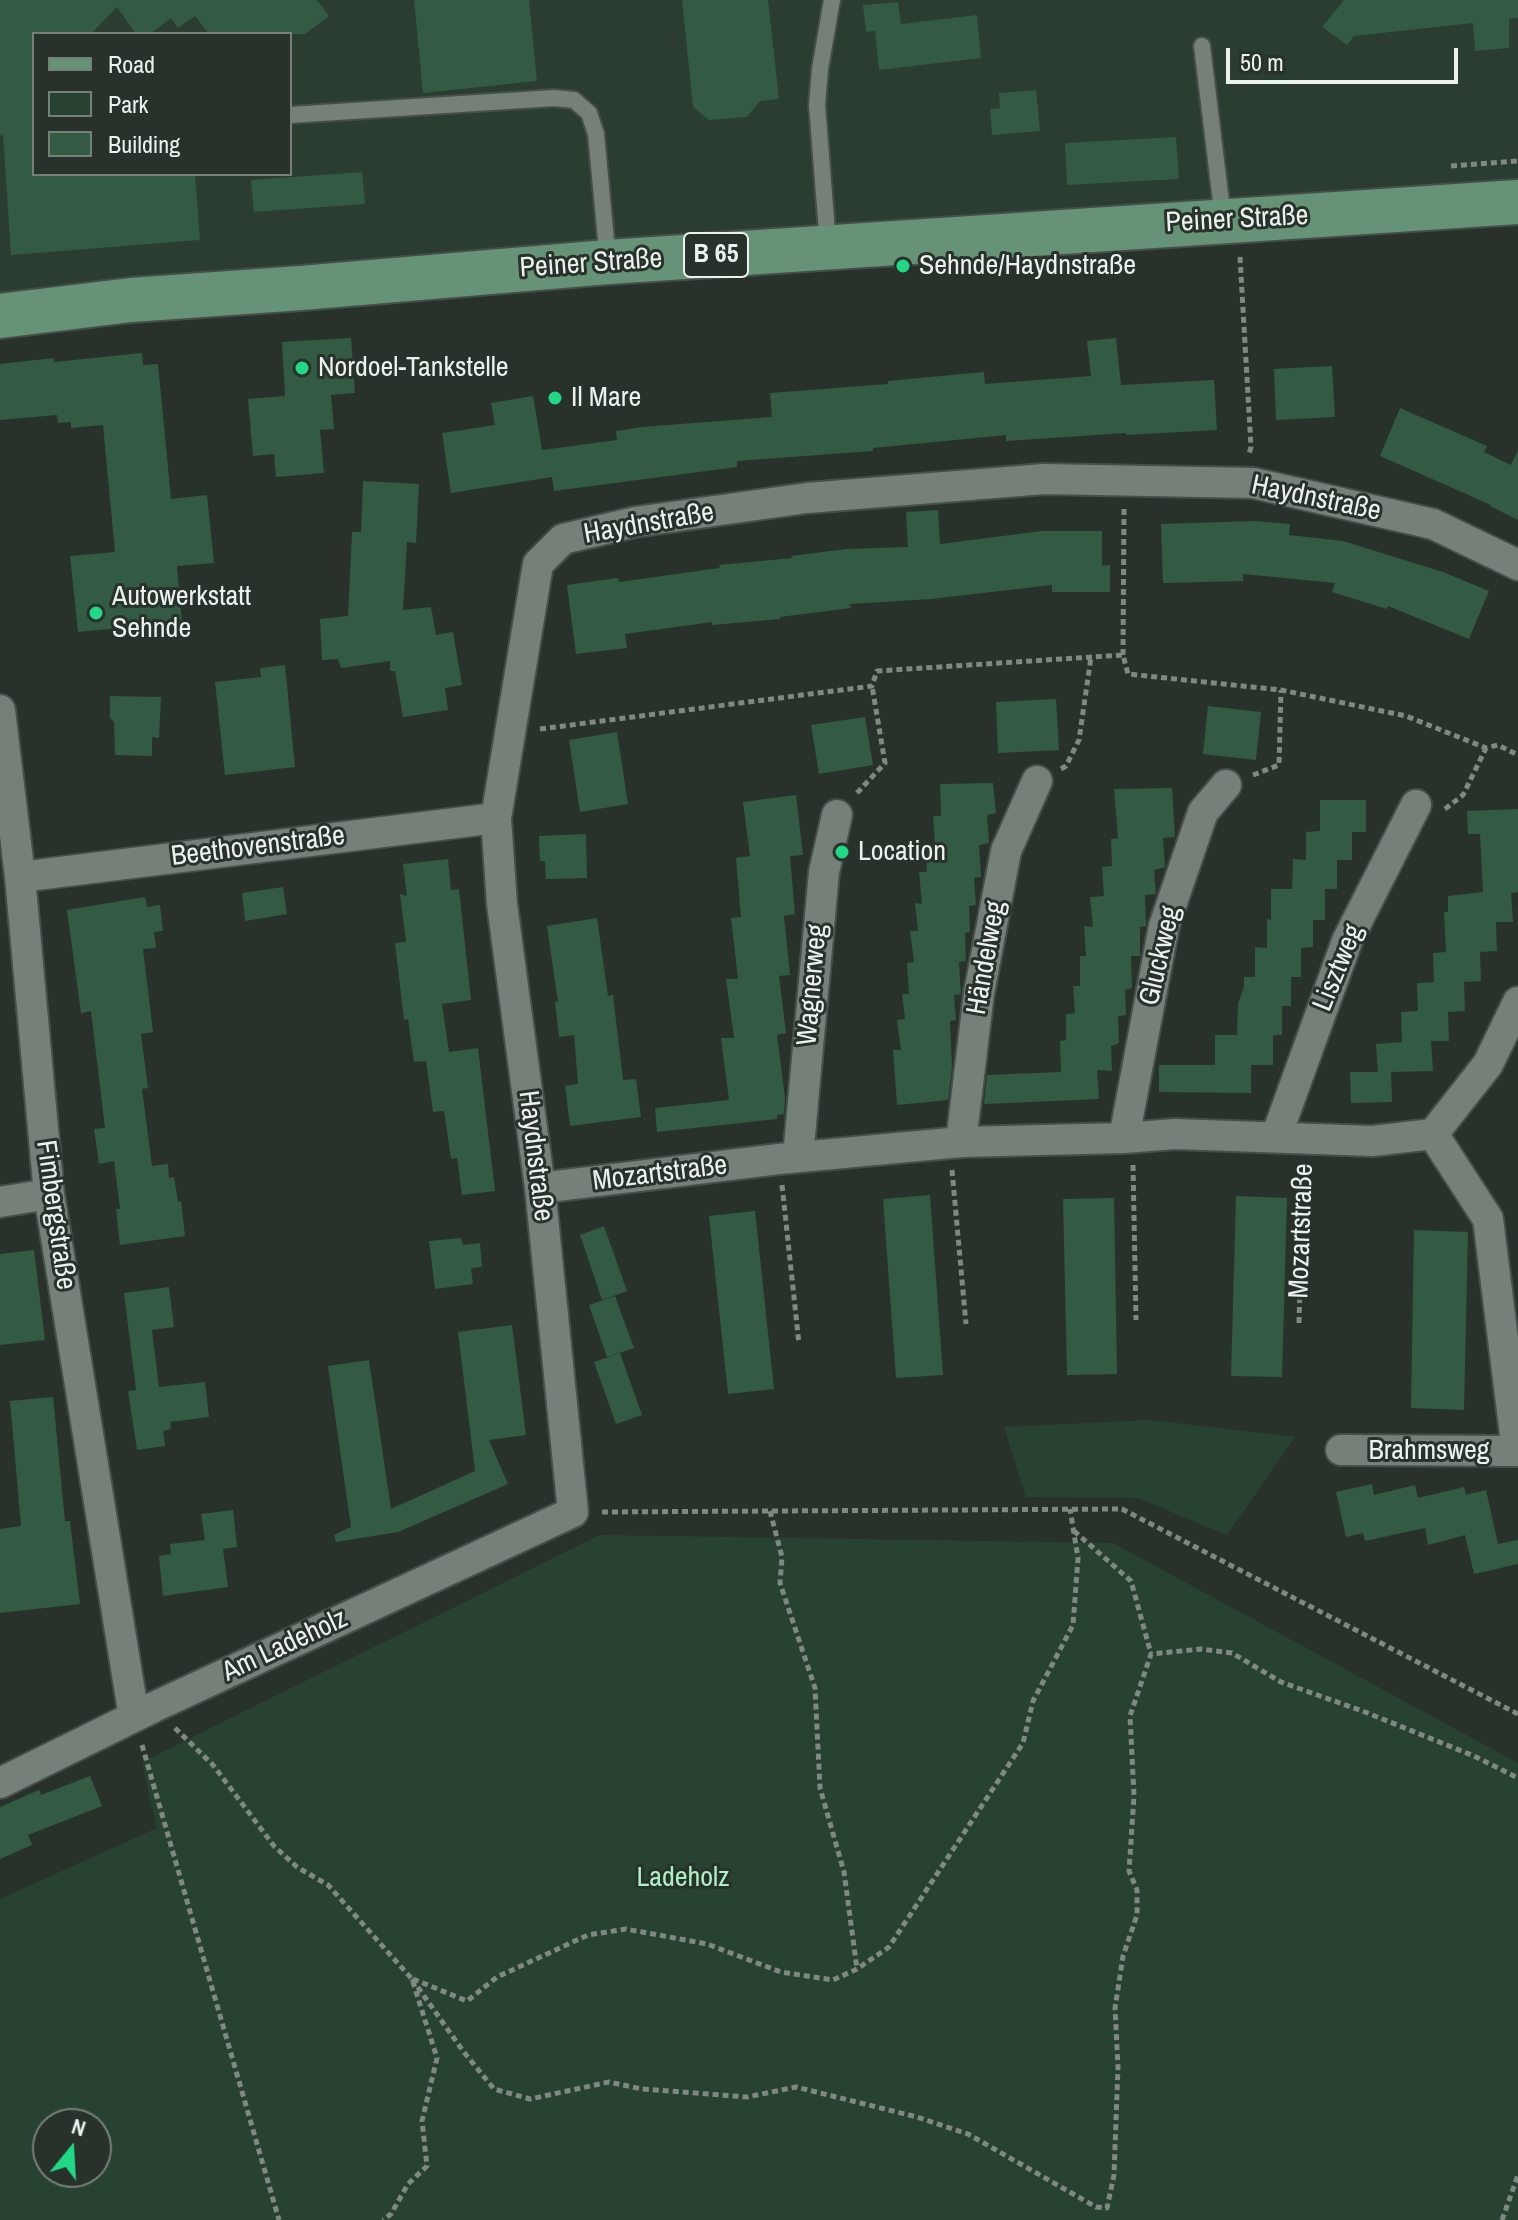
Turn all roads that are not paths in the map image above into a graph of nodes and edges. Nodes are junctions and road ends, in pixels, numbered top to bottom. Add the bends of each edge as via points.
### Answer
1 (832, 0) edge
2 (1202, 46) dead end
3 (292, 115) edge
4 (1518, 202) edge
5 (1232, 237) junction
6 (828, 247) junction
7 (608, 262) junction
8 (0, 316) edge
9 (1518, 565) edge
10 (0, 710) edge
11 (1037, 781) road end
12 (1226, 785) road end
13 (1416, 805) road end
14 (837, 815) road end
15 (496, 818) junction
16 (20, 877) junction
17 (1516, 1011) edge
18 (1433, 1134) junction
19 (1128, 1137) junction
20 (1290, 1138) junction
21 (955, 1143) junction
22 (789, 1158) junction
23 (540, 1188) junction
24 (49, 1194) junction
25 (0, 1202) edge
26 (1341, 1450) dead end
27 (1517, 1451) edge
28 (573, 1512) joint
29 (144, 1712) junction
30 (0, 1783) edge

1 - 6 lane via 817,105
2 - 5 lane
3 - 7 lane via 574,100 589,113 596,134
4 - 5 main road, Peiner Straße / B 65
5 - 6 main road, Peiner Straße / B 65
6 - 7 main road, Peiner Straße / B 65
7 - 8 main road, Peiner Straße / B 65 via 131,300
9 - 15 street, Haydnstraße via 1433,524 1253,483 1044,479 807,498 635,522 563,539 538,564
10 - 16 street, Fimbergstraße
11 - 21 street, Händelweg via 1006,851
12 - 19 street, Gluckweg via 1203,812 1164,926
13 - 20 street, Lisztweg via 1347,941
14 - 22 street, Wagnerweg via 824,872
15 - 16 street, Beethovenstraße
15 - 23 street, Haydnstraße via 502,904
16 - 24 street, Fimbergstraße
17 - 18 street via 1488,1064
18 - 20 street, Mozartstraße via 1372,1141
18 - 27 street, Brahmsweg via 1488,1219
19 - 20 street, Mozartstraße
19 - 21 street, Mozartstraße
21 - 22 street, Mozartstraße
22 - 23 street, Mozartstraße
23 - 28 street, Haydnstraße
24 - 25 street
24 - 29 street, Fimbergstraße
26 - 27 street, Brahmsweg
28 - 29 street, Am Ladeholz
29 - 30 street, Am Ladeholz

